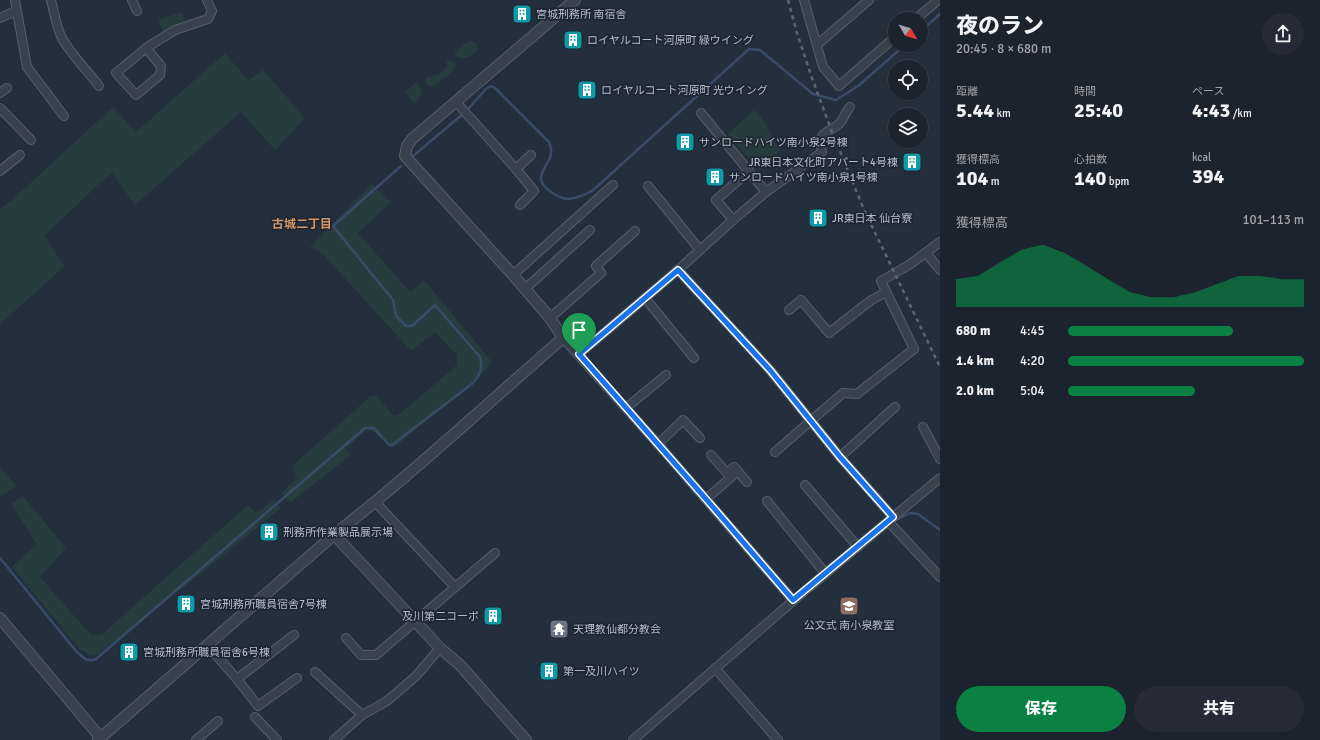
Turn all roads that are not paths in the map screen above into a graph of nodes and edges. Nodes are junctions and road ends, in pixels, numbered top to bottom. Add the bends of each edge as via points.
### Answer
1 (15, 0) edge
2 (51, 0) edge
3 (132, 0) edge
4 (207, 0) edge
5 (575, 0) edge
6 (804, 0) edge
7 (869, 0) edge
8 (938, 0) edge
9 (16, 11) junction
10 (137, 11) dead end
11 (924, 12) edge
12 (0, 18) edge
13 (888, 43) edge
14 (818, 44) junction
15 (146, 48) junction
16 (99, 86) dead end
17 (7, 88) dead end
18 (0, 93) edge
19 (456, 102) junction
20 (850, 107) dead end
21 (0, 108) edge
22 (701, 113) dead end
23 (64, 116) dead end
24 (31, 140) dead end
25 (20, 155) dead end
26 (531, 155) dead end
27 (516, 169) junction
28 (0, 171) edge
29 (749, 171) junction
30 (613, 185) dead end
31 (648, 186) dead end
32 (766, 192) junction
33 (520, 204) dead end
34 (733, 220) junction
35 (590, 230) dead end
36 (635, 231) dead end
37 (940, 242) edge
38 (700, 250) junction
39 (926, 253) junction
40 (678, 270) junction
41 (940, 270) edge
42 (513, 275) junction
43 (525, 289) junction
44 (886, 292) junction
45 (645, 298) junction
46 (789, 310) dead end
47 (550, 318) junction
48 (563, 338) junction
49 (579, 354) junction
50 (694, 358) dead end
51 (666, 374) dead end
52 (895, 407) dead end
53 (626, 408) junction
54 (810, 422) junction
55 (923, 427) dead end
56 (700, 438) dead end
57 (658, 444) junction
58 (775, 452) dead end
59 (711, 455) dead end
60 (840, 457) junction
61 (940, 459) edge
62 (738, 471) junction
63 (940, 478) edge
64 (747, 482) dead end
65 (805, 485) dead end
66 (706, 499) junction
67 (766, 501) dead end
68 (375, 502) junction
69 (890, 519) junction
70 (335, 534) junction
71 (858, 546) junction
72 (495, 554) dead end
73 (825, 573) junction
74 (940, 577) edge
75 (455, 587) junction
76 (793, 600) junction
77 (0, 618) edge
78 (415, 621) junction
79 (294, 635) dead end
80 (346, 638) dead end
81 (208, 646) junction
82 (440, 648) junction
83 (715, 668) junction
84 (315, 672) dead end
85 (297, 678) dead end
86 (237, 679) junction
87 (362, 715) junction
88 (255, 717) dead end
89 (218, 721) dead end
90 (101, 739) edge
91 (196, 740) edge
92 (277, 740) edge
93 (334, 740) edge
94 (526, 740) edge
95 (633, 740) edge
96 (778, 740) edge

1 - 9 street
2 - 16 street via 62,37
3 - 10 street
4 - 15 street via 212,11 208,19 176,30
5 - 19 street
6 - 14 street
7 - 14 street
8 - 11 street
9 - 12 street
9 - 23 street via 27,67
13 - 14 street via 839,86 824,67
15 - 15 street via 161,66 160,74 136,95 116,73
17 - 18 street
19 - 27 street
19 - 42 street via 412,139 405,156
20 - 32 street via 841,122 823,135 819,143 822,152
21 - 24 street
22 - 29 street
25 - 28 street
26 - 27 street
27 - 33 street via 534,191
29 - 32 street
29 - 34 street via 716,200
30 - 42 street
31 - 38 street
32 - 34 street
34 - 38 street
35 - 43 street
36 - 47 street via 596,266 601,273
37 - 39 street
38 - 40 street
39 - 41 street
39 - 44 street via 881,281
40 - 45 street
40 - 54 street via 770,370
42 - 43 street
43 - 47 street
44 - 46 street via 870,301 829,333 802,300
44 - 54 street via 914,349 857,394 842,393
45 - 49 street
45 - 50 street
47 - 48 street
48 - 49 street
48 - 68 street
49 - 53 street
51 - 53 street
52 - 60 street
53 - 57 street
54 - 58 street
54 - 60 street
55 - 61 street
56 - 57 street via 683,420
57 - 66 street
59 - 62 street via 727,473 734,467
60 - 69 street
62 - 64 street
62 - 66 street
63 - 69 street
65 - 71 street
66 - 76 street
67 - 73 street
68 - 70 street
68 - 75 street
69 - 71 street
69 - 74 street
70 - 78 street
70 - 81 street
71 - 73 street
72 - 75 street
73 - 76 street
75 - 78 street
76 - 83 street
77 - 90 street
78 - 80 street via 376,654 362,655
78 - 82 street
79 - 86 street
81 - 86 street
81 - 90 street
82 - 87 street via 416,676 387,701
82 - 94 street via 460,665
83 - 95 street
83 - 96 street
84 - 87 street
85 - 86 street via 258,706
87 - 93 street
88 - 92 street
89 - 91 street

